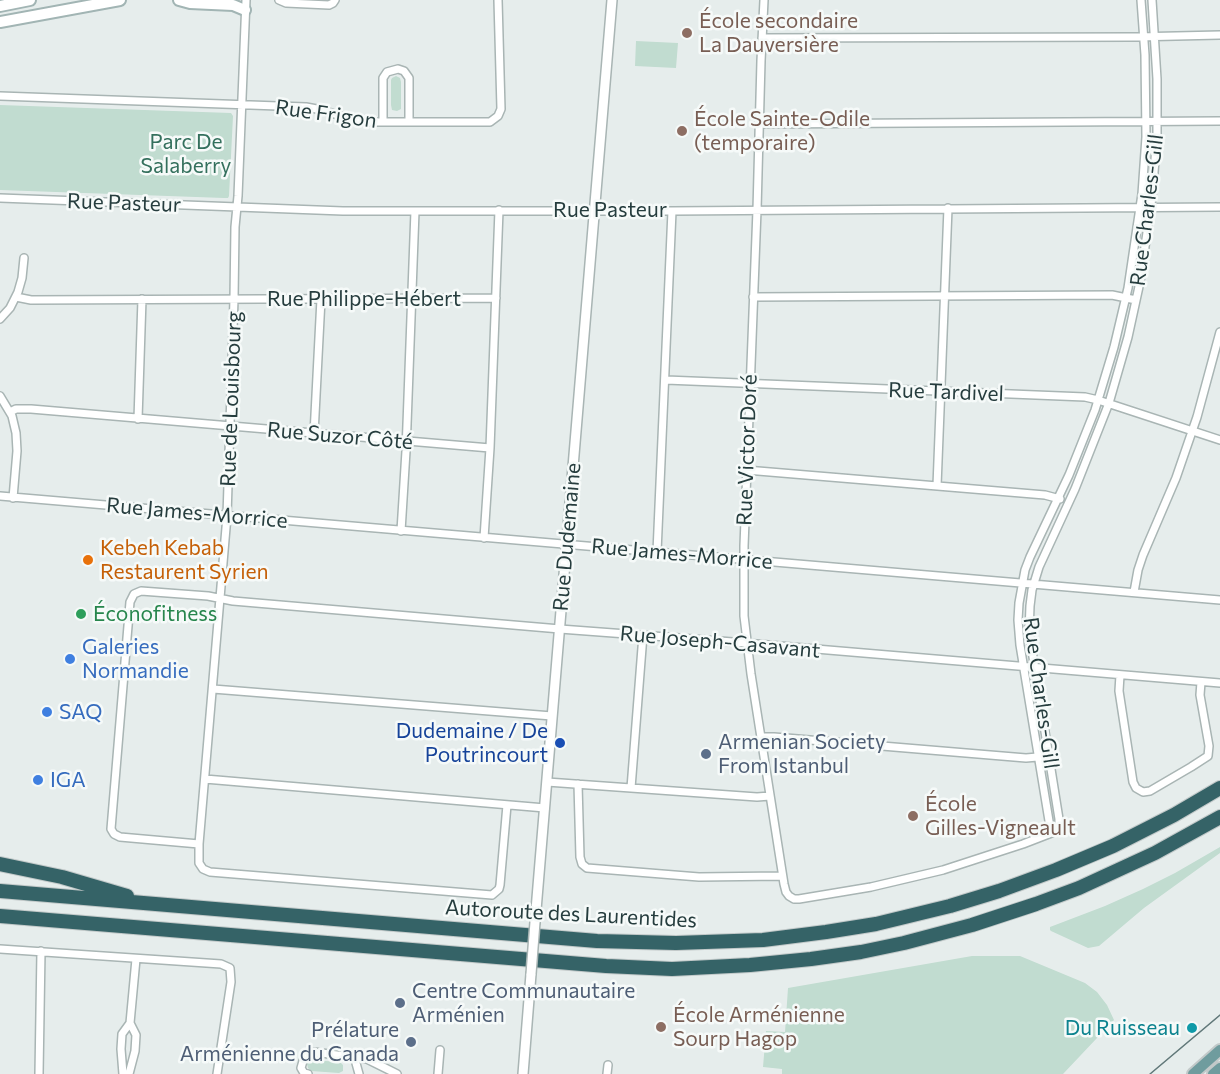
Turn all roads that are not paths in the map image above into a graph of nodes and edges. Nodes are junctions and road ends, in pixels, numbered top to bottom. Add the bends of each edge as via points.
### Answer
1 (30, 0) edge
2 (120, 0) edge
3 (179, 0) edge
4 (279, 0) edge
5 (335, 0) edge
6 (498, 0) edge
7 (612, 0) edge
8 (764, 0) edge
9 (1141, 0) edge
10 (1152, 0) edge
11 (245, 5) edge
12 (0, 6) edge
13 (0, 22) edge
14 (1220, 35) edge
15 (1144, 36) junction
16 (1155, 36) junction
17 (762, 38) junction
18 (0, 96) edge
19 (241, 105) junction
20 (1220, 121) edge
21 (383, 122) junction
22 (409, 122) junction
23 (1146, 122) junction
24 (1157, 122) junction
25 (760, 124) junction
26 (0, 198) edge
27 (237, 207) junction
28 (1140, 207) junction
29 (1150, 207) junction
30 (1220, 207) edge
31 (948, 208) junction
32 (499, 210) junction
33 (594, 210) junction
34 (672, 210) junction
35 (757, 210) junction
36 (415, 211) junction
37 (24, 258) dead end
38 (945, 296) junction
39 (16, 297) junction
40 (753, 297) junction
41 (1126, 297) junction
42 (412, 298) junction
43 (496, 298) junction
44 (142, 299) junction
45 (234, 299) junction
46 (321, 299) junction
47 (1136, 300) junction
48 (0, 319) edge
49 (1220, 332) edge
50 (666, 380) junction
51 (750, 383) junction
52 (941, 392) junction
53 (0, 396) edge
54 (1098, 400) junction
55 (1109, 403) junction
56 (10, 412) junction
57 (138, 419) junction
58 (230, 426) junction
59 (1192, 431) junction
60 (314, 434) junction
61 (1220, 440) edge
62 (406, 442) junction
63 (490, 448) junction
64 (746, 470) junction
65 (937, 486) junction
66 (0, 496) edge
67 (13, 498) junction
68 (1058, 498) junction
69 (1069, 502) junction
70 (227, 516) junction
71 (401, 531) junction
72 (484, 538) junction
73 (567, 544) junction
74 (657, 552) junction
75 (744, 560) junction
76 (1022, 583) junction
77 (1034, 583) junction
78 (1134, 592) junction
79 (220, 598) junction
80 (1220, 600) edge
81 (560, 629) junction
82 (643, 635) junction
83 (747, 644) junction
84 (1023, 667) junction
85 (1035, 668) junction
86 (1120, 675) junction
87 (1202, 682) junction
88 (1220, 683) edge
89 (213, 689) junction
90 (552, 716) junction
91 (761, 737) junction
92 (1049, 756) junction
93 (1038, 758) junction
94 (205, 779) junction
95 (547, 782) junction
96 (578, 784) junction
97 (631, 788) junction
98 (1220, 788) edge
99 (770, 796) junction
100 (507, 805) junction
101 (545, 808) junction
102 (1220, 818) edge
103 (1051, 833) junction
104 (199, 844) junction
105 (0, 864) edge
106 (782, 876) junction
107 (0, 891) edge
108 (158, 904) junction
109 (0, 916) edge
110 (0, 949) edge
111 (41, 951) junction
112 (136, 959) junction
113 (130, 1023) junction
114 (440, 1050) dead end
115 (1220, 1050) edge
116 (354, 1056) junction
117 (608, 1065) dead end
118 (1220, 1068) edge
119 (39, 1074) edge
120 (123, 1074) edge
121 (129, 1074) edge
122 (217, 1074) edge
123 (308, 1074) edge
124 (359, 1074) edge
125 (397, 1074) edge
126 (438, 1074) edge
127 (523, 1074) edge
128 (608, 1074) edge
129 (1193, 1074) edge
130 (1213, 1074) edge

1 - 12 main road
2 - 13 main road
3 - 11 main road
4 - 5 street via 329,5
6 - 22 street, Rue Frigon via 498,116 490,122
7 - 33 street, Rue Dudemaine
8 - 17 street, Rue Victor Doré
9 - 15 street, Rue Charles-Gill
10 - 16 street, Rue Charles-Gill
11 - 19 street, Rue de Louisbourg
14 - 16 street
15 - 16 street
15 - 17 street
15 - 23 street, Rue Charles-Gill
16 - 24 street, Rue Charles-Gill
17 - 25 street, Rue Victor Doré
18 - 19 street, Rue Frigon
19 - 21 street, Rue Frigon via 313,108 367,123
19 - 27 street, Rue de Louisbourg
20 - 24 street
21 - 22 street, Rue Frigon
21 - 22 street via 384,76 389,70 398,69 409,78
23 - 24 street
23 - 25 street
23 - 28 street, Rue Charles-Gill
24 - 29 street, Rue Charles-Gill
25 - 35 street, Rue Victor Doré
26 - 27 street, Rue Pasteur
27 - 36 street, Rue Pasteur
27 - 45 street, Rue de Louisbourg
28 - 29 street, Rue Pasteur
28 - 31 street, Rue Pasteur
28 - 41 street, Rue Charles-Gill
29 - 30 street, Rue Pasteur
29 - 47 street, Rue Charles-Gill
31 - 35 street, Rue Pasteur
31 - 38 street
32 - 33 street, Rue Pasteur
32 - 36 street, Rue Pasteur
32 - 43 street
33 - 34 street, Rue Pasteur
33 - 73 street, Rue Dudemaine
34 - 35 street, Rue Pasteur
34 - 50 street
35 - 40 street, Rue Victor Doré
36 - 42 street
37 - 39 street
38 - 40 street
38 - 41 street
38 - 52 street
39 - 44 street, Rue Philippe-Hébert
39 - 48 street
40 - 51 street, Rue Victor Doré
41 - 47 street
41 - 54 street, Rue Charles-Gill
42 - 43 street, Rue Philippe-Hébert
42 - 46 street, Rue Philippe-Hébert
42 - 62 street
43 - 63 street
44 - 45 street, Rue Philippe-Hébert
44 - 57 street
45 - 46 street, Rue Philippe-Hébert
45 - 58 street, Rue de Louisbourg
46 - 60 street
47 - 55 street, Rue Charles-Gill
49 - 59 street
50 - 51 street, Rue Tardivel
50 - 74 street
51 - 52 street, Rue Tardivel
51 - 64 street, Rue Victor Doré
52 - 54 street, Rue Tardivel
52 - 65 street
53 - 56 street
54 - 55 street, Rue Tardivel
54 - 68 street, Rue Charles-Gill
55 - 59 street, Rue Tardivel
55 - 69 street, Rue Charles-Gill
56 - 57 street, Rue Suzor Côté via 31,409
56 - 67 street via 17,445
57 - 58 street, Rue Suzor Côté
58 - 60 street, Rue Suzor Côté
58 - 70 street, Rue de Louisbourg
59 - 61 street, Rue Tardivel
59 - 78 street via 1143,555
60 - 62 street, Rue Suzor Côté
62 - 63 street, Rue Suzor Côté
62 - 71 street
63 - 72 street
64 - 65 street
64 - 75 street, Rue Victor Doré
65 - 68 street
66 - 67 street, Rue James-Morrice
67 - 70 street, Rue James-Morrice
68 - 69 street
68 - 76 street, Rue Charles-Gill
69 - 77 street, Rue Charles-Gill
70 - 71 street, Rue James-Morrice
70 - 79 street, Rue de Louisbourg
71 - 72 street, Rue James-Morrice
72 - 73 street, Rue James-Morrice
73 - 74 street, Rue James-Morrice
73 - 81 street, Rue Dudemaine
74 - 75 street, Rue James-Morrice
75 - 76 street, Rue James-Morrice
75 - 83 street, Rue Victor Doré
76 - 77 street, Rue James-Morrice
76 - 84 street, Rue Charles-Gill via 1018,637
77 - 78 street, Rue James-Morrice
77 - 85 street, Rue Charles-Gill via 1029,625
78 - 80 street, Rue James-Morrice
79 - 81 street, Rue Joseph-Casavant
79 - 89 street, Rue de Louisbourg
79 - 104 street, Rue Joseph-Casavant via 141,591 130,602 112,831 120,837
81 - 82 street, Rue Joseph-Casavant
81 - 90 street, Rue Dudemaine
82 - 83 street, Rue Joseph-Casavant
82 - 97 street
83 - 84 street, Rue Joseph-Casavant
83 - 91 street, Rue Victor Doré
84 - 85 street, Rue Joseph-Casavant
84 - 93 street, Rue Charles-Gill
85 - 86 street, Rue Joseph-Casavant
85 - 92 street, Rue Charles-Gill
86 - 87 street, Rue Joseph-Casavant
86 - 87 street via 1133,782 1143,792 1208,756
87 - 88 street, Rue Joseph-Casavant
89 - 90 street
89 - 94 street, Rue de Louisbourg
90 - 95 street, Rue Dudemaine
91 - 93 street
91 - 99 street, Rue Victor Doré
92 - 93 street
92 - 103 street, Rue Charles-Gill via 1060,825
93 - 103 street, Rue Charles-Gill
94 - 100 street
94 - 104 street, Rue de Louisbourg
95 - 96 street
95 - 101 street, Rue Dudemaine
96 - 97 street
96 - 106 street via 580,857 587,868 699,877
97 - 99 street
98 - 108 highway, Autoroute des Laurentides via 1113,846 999,891 885,921 784,937 633,943
99 - 106 street, Rue Victor Doré
100 - 101 street
100 - 104 street, Rue de Louisbourg via 500,885 490,895 210,872 198,861
101 - 127 street, Rue Dudemaine, bridge
102 - 109 highway via 1118,871 1015,912 893,945 768,964 690,968 591,966
103 - 106 street, Rue Victor Doré via 910,878 804,899 789,896
105 - 108 highway
107 - 108 highway, Autoroute des Laurentides
110 - 111 street
111 - 112 street
111 - 119 street
112 - 113 street
112 - 122 street via 221,964 230,968
113 - 120 street via 122,1034
113 - 121 street via 136,1035
114 - 126 street
115 - 129 main road
116 - 123 street via 310,1053 301,1068
116 - 124 street
116 - 125 street
117 - 128 street
118 - 130 main road

